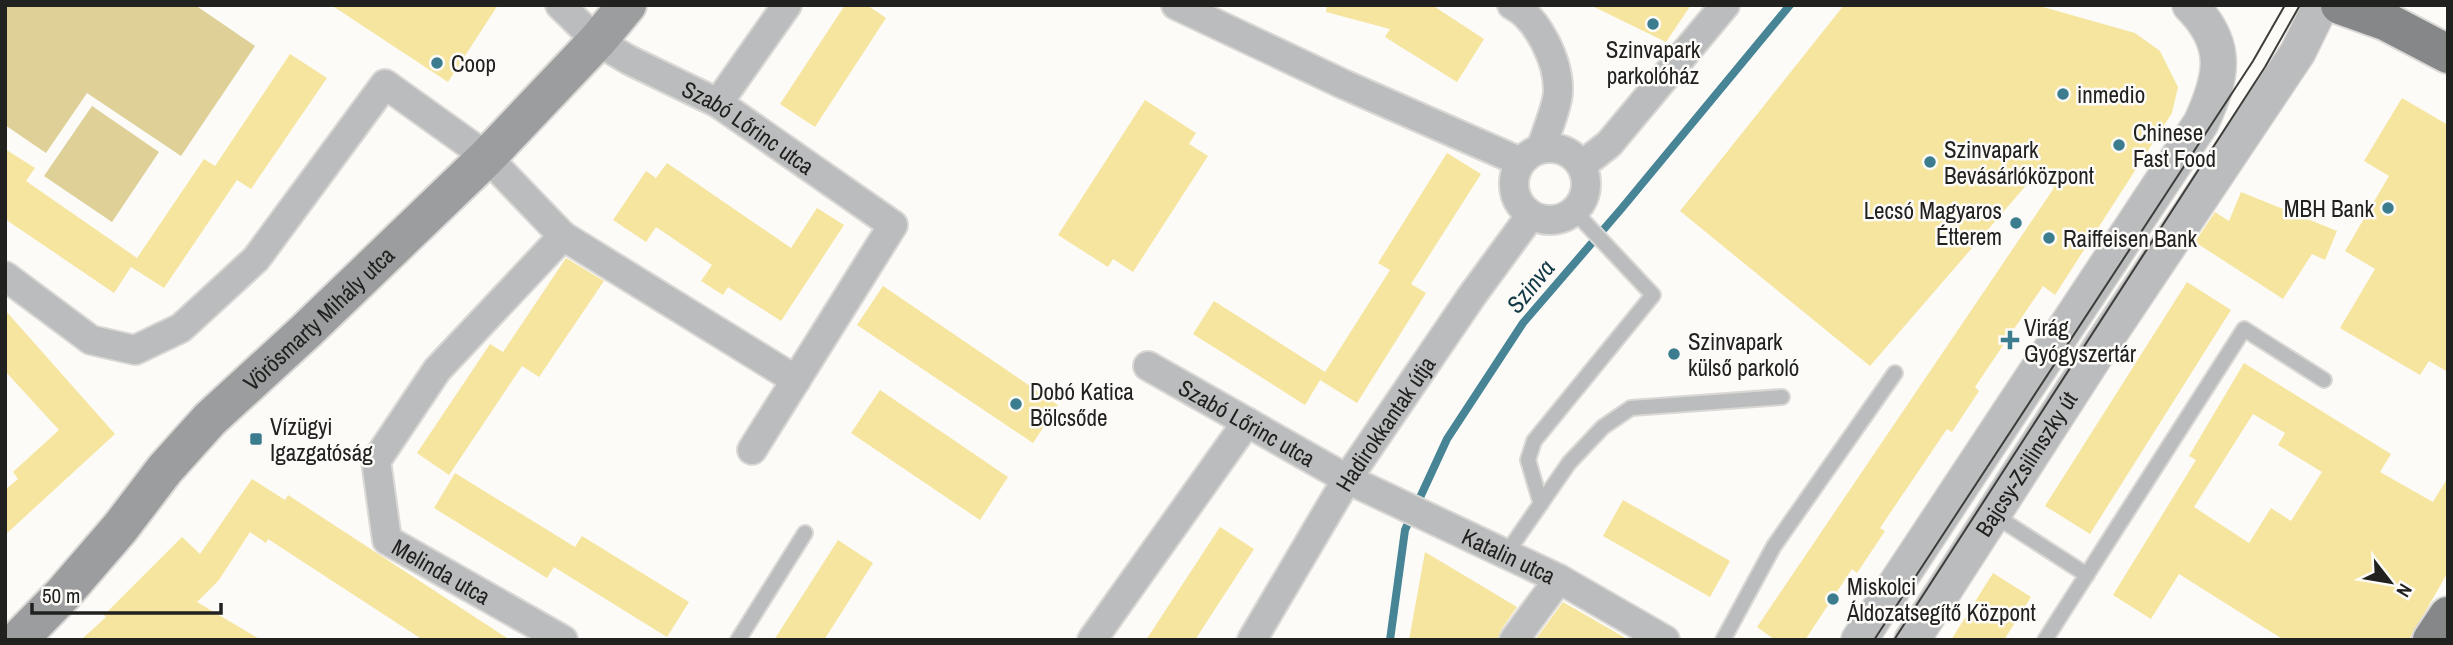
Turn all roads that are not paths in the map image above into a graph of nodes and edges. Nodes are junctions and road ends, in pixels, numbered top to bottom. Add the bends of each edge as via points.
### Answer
1 (560, 5) edge
2 (627, 5) edge
3 (787, 5) edge
4 (1176, 5) edge
5 (1513, 5) edge
6 (1725, 5) edge
7 (2190, 5) edge
8 (2321, 5) edge
9 (2340, 5) edge
10 (597, 41) junction
11 (2448, 54) edge
12 (718, 103) junction
13 (1531, 155) junction
14 (487, 158) junction
15 (1582, 165) junction
16 (1575, 212) junction
17 (1531, 215) junction
18 (563, 236) junction
19 (5, 276) edge
20 (1148, 366) dead end
21 (1895, 373) dead end
22 (796, 380) junction
23 (2324, 380) dead end
24 (1782, 397) dead end
25 (1247, 422) junction
26 (752, 450) dead end
27 (1348, 479) junction
28 (1541, 504) junction
29 (1993, 515) junction
30 (805, 533) dead end
31 (1506, 554) junction
32 (2087, 575) junction
33 (1559, 579) junction
34 (2448, 616) edge
35 (18, 640) edge
36 (563, 640) edge
37 (738, 640) edge
38 (1092, 640) edge
39 (1252, 640) edge
40 (1514, 640) edge
41 (1665, 640) edge
42 (1723, 640) edge
43 (1859, 640) edge
44 (1912, 640) edge
45 (2045, 640) edge
46 (2432, 640) edge

1 - 10 street, Szabó Lőrinc utca
2 - 10 main road, Vörösmarty Mihály utca
3 - 12 street
4 - 13 street via 1343,84
5 - 13 street via 1523,10 1548,44 1559,90
6 - 15 street via 1609,144
7 - 43 street, Bajcsy-Zsilinszky út via 2218,50 2219,75 2201,123
8 - 29 street, Bajcsy-Zsilinszky út via 2298,52
9 - 11 main road via 2385,20
10 - 12 street, Szabó Lőrinc utca
10 - 14 main road, Vörösmarty Mihály utca
12 - 22 street, Szabó Lőrinc utca via 893,225
13 - 15 street via 1554,147
13 - 17 street via 1514,176 1520,204
14 - 18 street
14 - 19 street via 385,83 256,259 181,328 135,350 91,340
14 - 35 main road, Vörösmarty Mihály utca via 210,419 165,468 112,538
15 - 16 street via 1587,187
16 - 17 street via 1549,220
16 - 28 lane via 1653,295 1534,441 1528,460
17 - 27 street, Hadirokkantak útja
18 - 22 street
18 - 36 street, Melinda utca via 437,370 376,461 387,540
20 - 25 street, Szabó Lőrinc utca
21 - 42 lane via 1774,546
22 - 26 street
23 - 32 lane via 2244,329
24 - 28 lane via 1631,408 1603,427 1569,463
25 - 27 street, Szabó Lőrinc utca
25 - 38 street
27 - 31 street, Katalin utca
27 - 39 street, Hadirokkantak útja
28 - 31 lane
29 - 32 lane
29 - 44 street, Bajcsy-Zsilinszky út
30 - 37 lane
31 - 33 street, Katalin utca
32 - 45 lane
33 - 40 street
33 - 41 street, Katalin utca
34 - 46 main road

